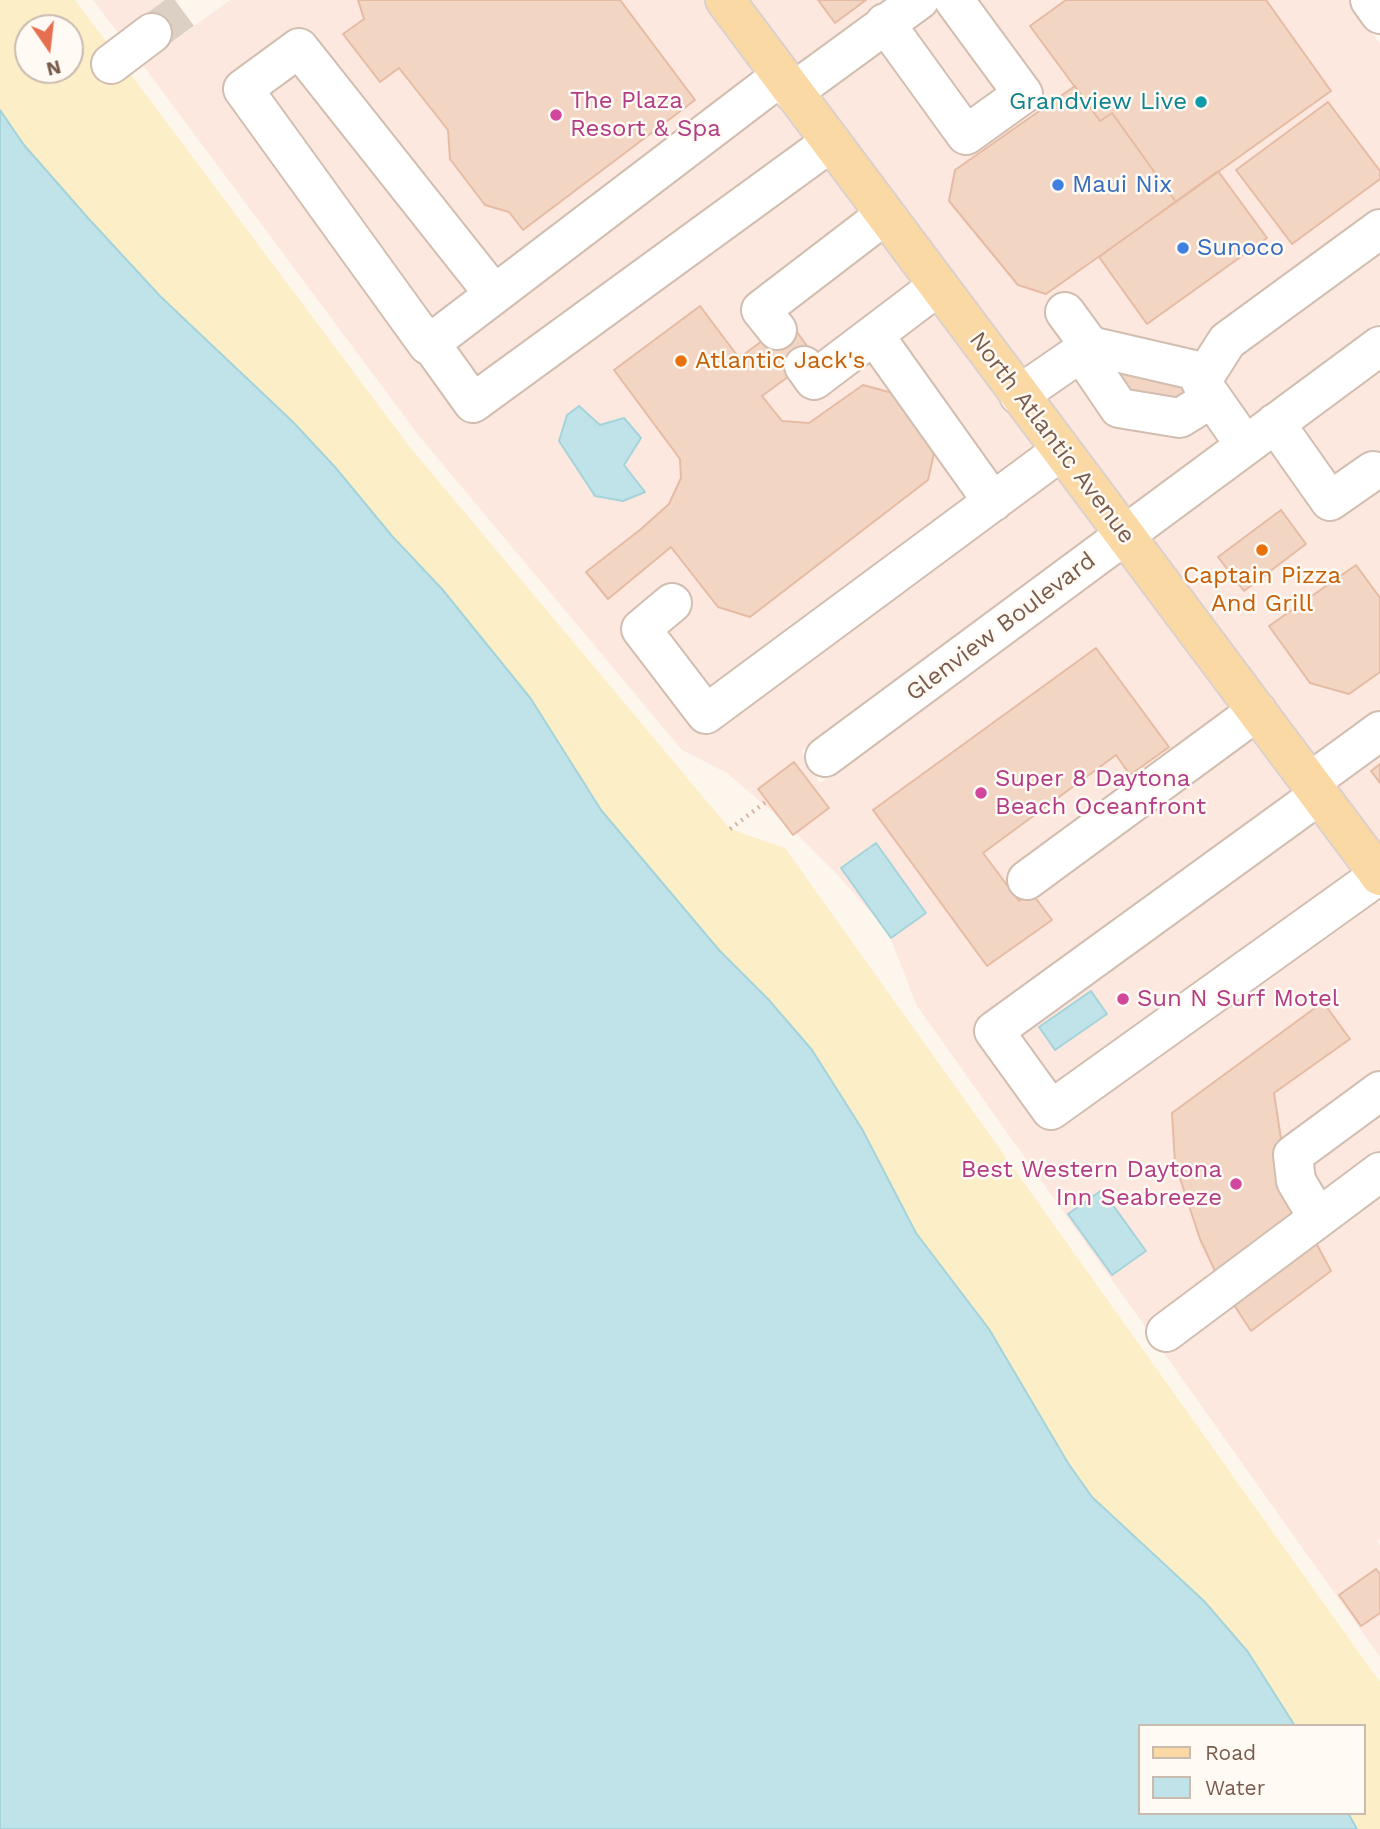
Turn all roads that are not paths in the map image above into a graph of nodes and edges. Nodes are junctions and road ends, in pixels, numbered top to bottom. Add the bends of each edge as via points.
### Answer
1 (725, 0) edge
2 (919, 0) edge
3 (954, 0) edge
4 (1370, 0) edge
5 (1380, 14) edge
6 (885, 23) junction
7 (152, 33) tunnel mouth
8 (111, 64) dead end
9 (787, 84) junction
10 (831, 142) junction
11 (885, 215) junction
12 (1380, 229) edge
13 (939, 286) junction
14 (494, 294) junction
15 (1065, 312) dead end
16 (777, 330) dead end
17 (874, 335) junction
18 (430, 343) junction
19 (1380, 346) edge
20 (1086, 349) junction
21 (804, 366) dead end
22 (1210, 385) junction
23 (1019, 395) junction
24 (1260, 434) junction
25 (1061, 451) junction
26 (1373, 471) dead end
27 (993, 502) junction
28 (1124, 536) junction
29 (672, 603) dead end
30 (1257, 711) junction
31 (1380, 731) edge
32 (825, 757) dead end
33 (1315, 789) junction
34 (1380, 875) edge
35 (1027, 880) dead end
36 (1380, 1091) edge
37 (1380, 1172) edge
38 (1318, 1218) junction
39 (1166, 1332) dead end

1 - 9 main road, North Atlantic Avenue
2 - 6 street
3 - 6 street via 1023,94 967,135
4 - 5 street
6 - 9 street
7 - 8 street
9 - 10 main road, North Atlantic Avenue
9 - 14 street via 717,125
10 - 11 main road, North Atlantic Avenue
10 - 18 street via 473,403
11 - 13 main road, North Atlantic Avenue
11 - 16 street via 761,310
12 - 22 street via 1227,341
13 - 17 street
13 - 23 main road, North Atlantic Avenue
14 - 18 street
14 - 18 street via 299,48 243,89
15 - 20 street
17 - 21 street via 814,380
17 - 27 street
19 - 24 street, Glenview Boulevard
20 - 22 street
20 - 22 street via 1119,408 1180,418
20 - 23 street
22 - 24 street
23 - 25 main road, North Atlantic Avenue
24 - 26 street via 1330,501
24 - 28 street, Glenview Boulevard
25 - 27 street
25 - 28 main road, North Atlantic Avenue
27 - 29 street via 706,713 641,629
28 - 30 main road, North Atlantic Avenue
28 - 32 street, Glenview Boulevard
30 - 33 main road, North Atlantic Avenue
30 - 35 street
31 - 33 street
33 - 34 main road, North Atlantic Avenue
33 - 34 street via 994,1031 1051,1110
36 - 38 street via 1293,1155 1296,1181
37 - 38 street
38 - 39 street

